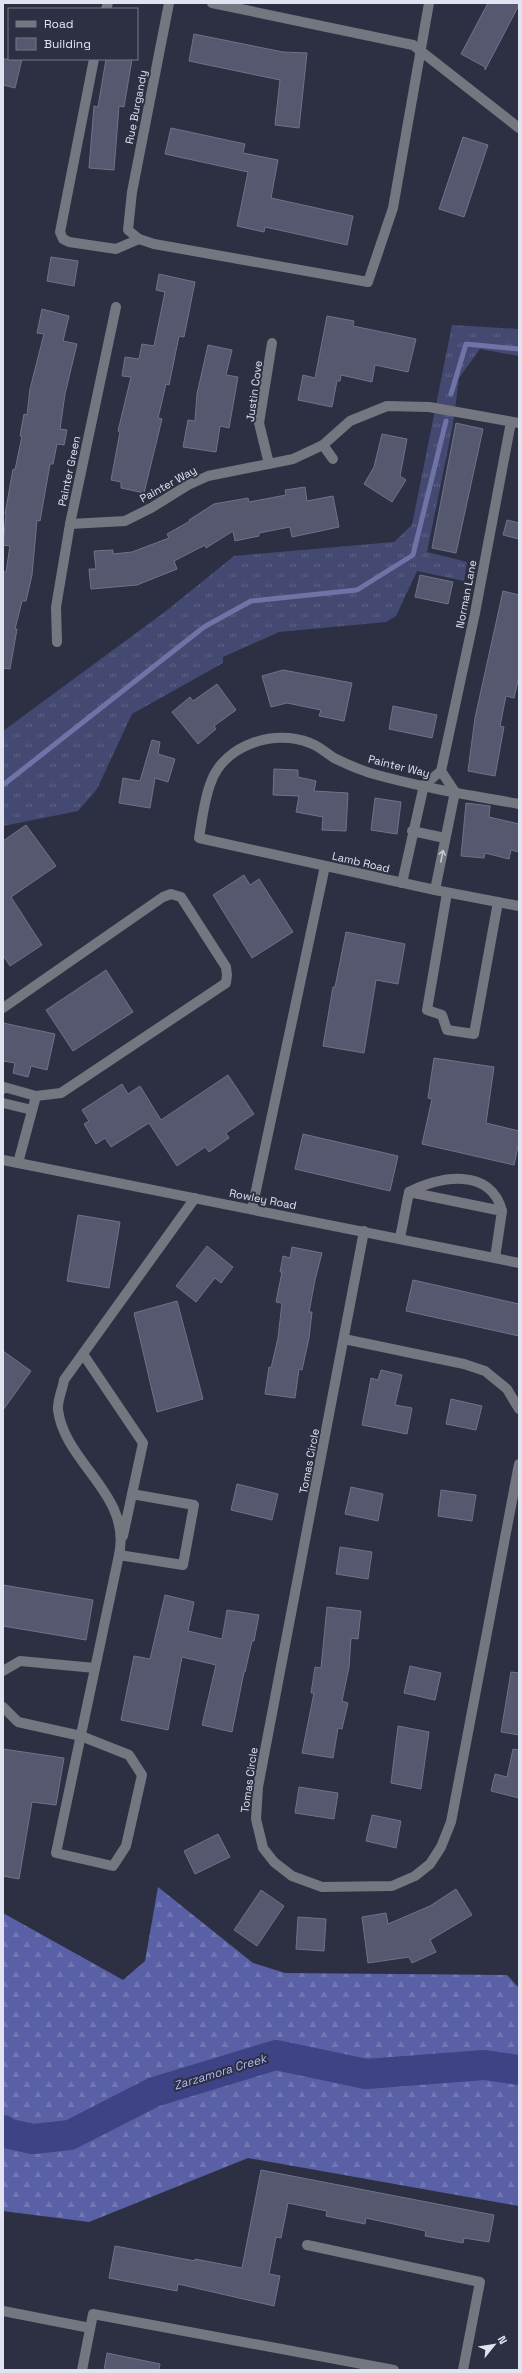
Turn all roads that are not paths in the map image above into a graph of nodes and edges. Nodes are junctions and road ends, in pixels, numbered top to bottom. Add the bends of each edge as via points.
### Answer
1 (168, 3) edge
2 (212, 3) edge
3 (429, 3) edge
4 (422, 52) junction
5 (94, 60) edge
6 (519, 128) edge
7 (139, 239) junction
8 (116, 307) dead end
9 (272, 343) dead end
10 (515, 422) edge
11 (323, 445) junction
12 (333, 459) dead end
13 (269, 464) junction
14 (70, 524) junction
15 (57, 642) dead end
16 (441, 771) junction
17 (424, 785) junction
18 (455, 792) junction
19 (519, 804) edge
20 (412, 831) junction
21 (199, 838) joint
22 (445, 838) junction
23 (325, 866) junction
24 (402, 883) junction
25 (435, 890) junction
26 (448, 892) junction
27 (498, 902) junction
28 (519, 906) edge
29 (3, 1008) edge
30 (3, 1088) edge
31 (36, 1096) junction
32 (3, 1103) edge
33 (32, 1110) junction
34 (3, 1160) edge
35 (18, 1163) junction
36 (409, 1192) junction
37 (195, 1198) junction
38 (252, 1209) junction
39 (502, 1211) junction
40 (364, 1231) junction
41 (400, 1238) junction
42 (495, 1258) junction
43 (519, 1263) edge
44 (344, 1339) junction
45 (83, 1354) junction
46 (519, 1409) edge
47 (519, 1464) edge
48 (132, 1494) junction
49 (122, 1540) junction
50 (119, 1555) junction
51 (95, 1668) junction
52 (3, 1671) edge
53 (3, 1707) edge
54 (81, 1736) junction
55 (307, 2245) dead end
56 (3, 2311) edge
57 (90, 2328) junction
58 (82, 2370) edge
59 (394, 2370) edge
60 (463, 2370) edge

1 - 7 street, Rue Burgandy via 132,192 128,230
2 - 4 street via 413,45
3 - 4 street
4 - 6 street
4 - 7 street via 393,208 368,282 154,244
5 - 7 street via 60,232 63,239 69,242 116,249
8 - 14 street, Painter Green
9 - 13 street, Justin Cove via 260,423
10 - 11 street, Painter Way via 429,407 387,406 350,421
10 - 16 street, Norman Lane
11 - 12 street
11 - 13 street, Painter Way via 293,459
13 - 14 street, Painter Way via 208,476 125,521
14 - 15 street, Painter Green via 56,607
16 - 17 street
16 - 18 street
17 - 18 street, Painter Way
17 - 20 street
17 - 21 street, Painter Way via 369,772 334,758 311,743 278,736 250,743 225,759 211,781 203,809
18 - 19 street, Painter Way
18 - 22 street
20 - 22 street
20 - 24 street
21 - 23 street, Lamb Road
25 -> 22 street
23 - 24 street, Lamb Road
23 - 38 street
24 - 25 street, Lamb Road
25 - 26 street, Lamb Road
26 - 27 street, Lamb Road
26 - 27 street via 427,1010 442,1015 448,1030 474,1034
27 - 28 street, Lamb Road
29 - 31 street via 163,897 171,894 181,897 226,967 226,983 61,1093
30 - 31 street
31 - 33 street
32 - 33 street
33 - 35 street
34 - 35 street, Rowley Road
35 - 37 street, Rowley Road
36 - 39 street
36 - 39 street via 440,1179 461,1179 489,1187 499,1199
36 - 41 street
37 - 38 street, Rowley Road
37 - 45 street
38 - 40 street, Rowley Road
39 - 42 street
40 - 41 street, Rowley Road
40 - 44 street, Tomas Circle
41 - 42 street, Rowley Road
42 - 43 street, Rowley Road
44 - 46 street via 486,1371 507,1389
44 - 47 street, Tomas Circle via 258,1787 256,1819 263,1848 274,1862 292,1876 322,1887 392,1886 415,1876 430,1864 440,1847 451,1822
45 - 48 street via 142,1443
45 - 49 street via 64,1380 58,1409 67,1440 96,1478 117,1514
48 - 49 street
48 - 50 street via 194,1505 183,1565
49 - 50 street
50 - 51 street
51 - 52 street via 20,1661
51 - 54 street
53 - 54 street via 18,1722
54 - 54 street via 56,1853 113,1866 126,1846 142,1775 129,1754
55 - 60 street via 480,2282
56 - 57 street
57 - 58 street
57 - 59 street via 94,2314

